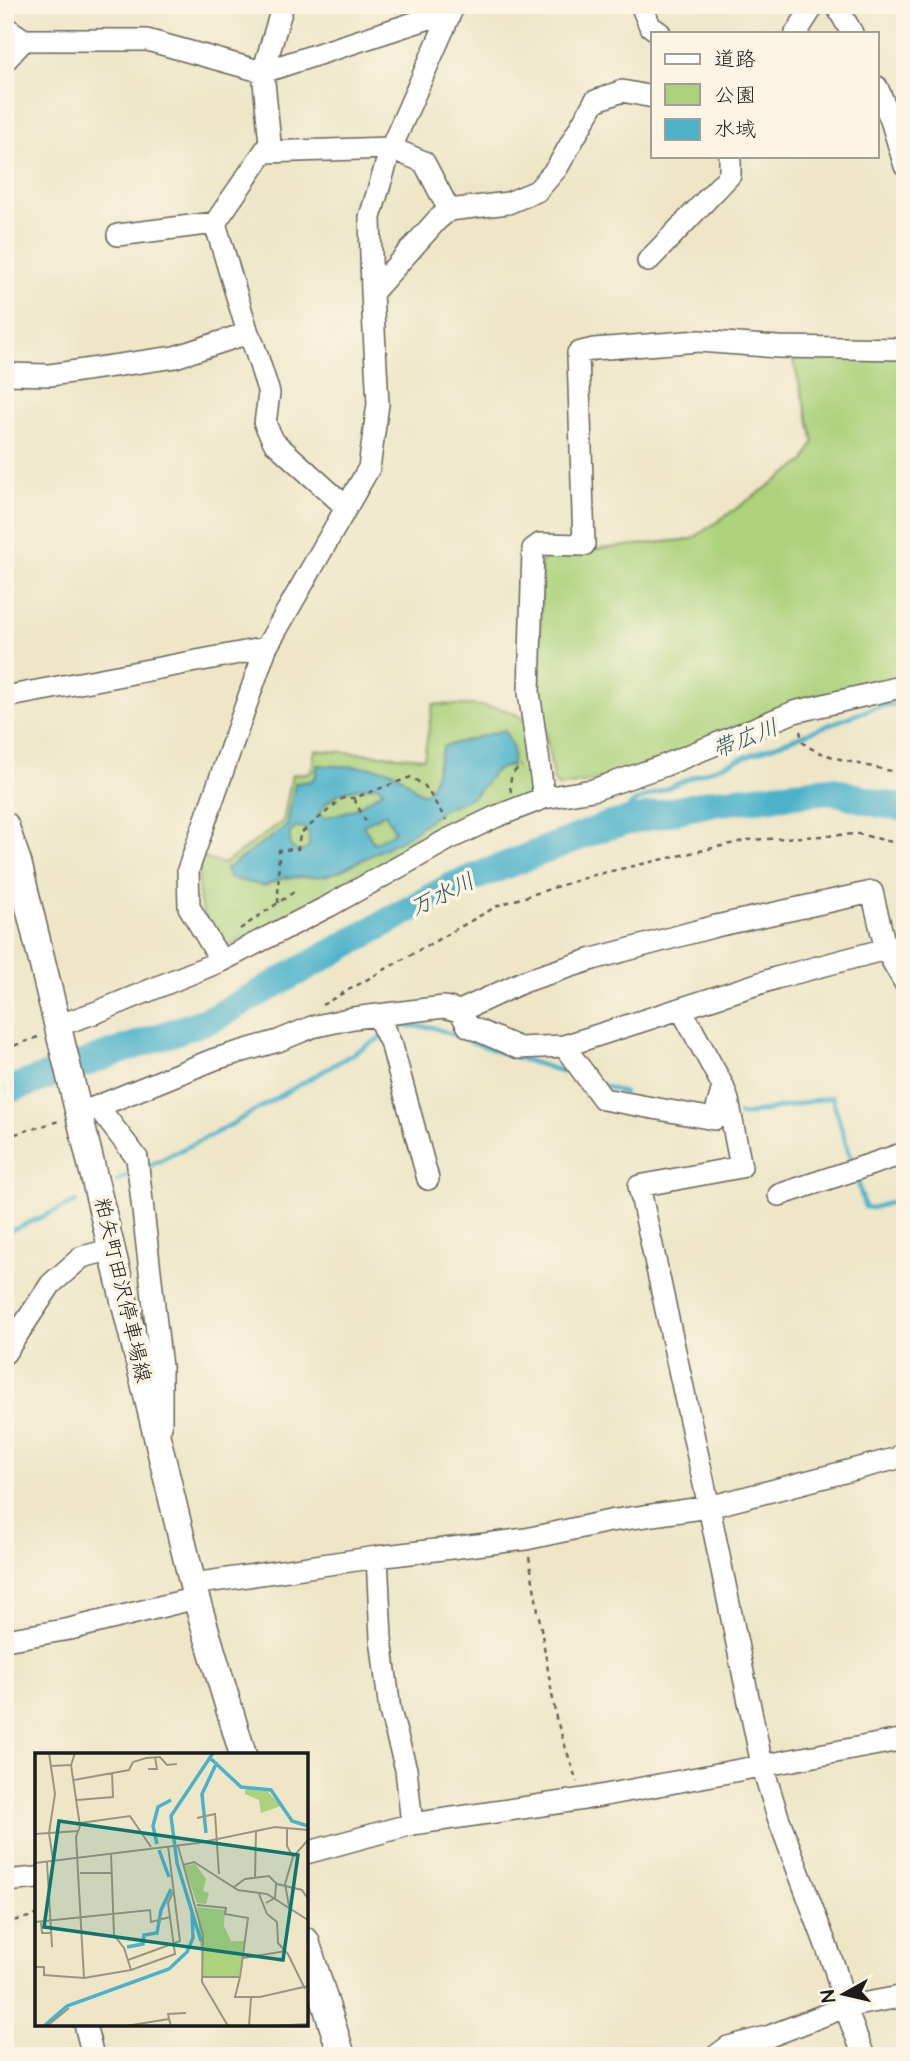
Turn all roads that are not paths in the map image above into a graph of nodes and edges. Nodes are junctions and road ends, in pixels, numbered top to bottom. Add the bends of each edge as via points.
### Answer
1 (283, 5) edge
2 (641, 5) edge
3 (814, 5) edge
4 (836, 5) edge
5 (453, 8) edge
6 (5, 27) edge
7 (659, 32) edge
8 (797, 32) edge
9 (851, 32) edge
10 (24, 40) junction
11 (5, 61) edge
12 (263, 72) junction
13 (878, 89) edge
14 (651, 97) edge
15 (391, 148) junction
16 (264, 152) junction
17 (730, 158) edge
18 (905, 166) edge
19 (449, 210) junction
20 (215, 223) junction
21 (118, 235) dead end
22 (648, 261) dead end
23 (372, 293) junction
24 (248, 332) junction
25 (905, 349) edge
26 (5, 374) edge
27 (346, 508) junction
28 (266, 648) junction
29 (905, 686) edge
30 (5, 697) edge
31 (544, 798) junction
32 (5, 825) edge
33 (895, 947) edge
34 (221, 961) junction
35 (905, 983) edge
36 (681, 1009) junction
37 (460, 1011) junction
38 (382, 1026) junction
39 (60, 1030) junction
40 (564, 1046) junction
41 (723, 1105) junction
42 (85, 1108) junction
43 (905, 1153) edge
44 (428, 1179) dead end
45 (779, 1195) dead end
46 (113, 1249) junction
47 (5, 1353) edge
48 (161, 1448) junction
49 (905, 1451) edge
50 (709, 1507) junction
51 (377, 1557) junction
52 (194, 1591) junction
53 (5, 1640) edge
54 (905, 1739) edge
55 (242, 1753) edge
56 (762, 1765) junction
57 (412, 1824) junction
58 (308, 1852) edge
59 (35, 1878) edge
60 (5, 1881) edge
61 (308, 1947) edge
62 (905, 1996) edge
63 (845, 2007) junction
64 (86, 2026) edge
65 (93, 2056) edge
66 (342, 2056) edge
67 (716, 2056) edge
68 (864, 2056) edge

1 - 12 street
2 - 7 street via 650,26
3 - 8 street
4 - 9 street
5 - 12 street
5 - 15 street
6 - 10 street
10 - 11 street
10 - 12 street via 147,40
12 - 16 street via 270,143
13 - 18 street
14 - 19 street via 622,91 596,101 537,191 509,203
15 - 16 street
15 - 19 street via 424,162
15 - 23 street via 370,217
16 - 20 street
17 - 22 street via 730,175
19 - 23 street
20 - 21 street
20 - 24 street
23 - 27 street via 378,404 369,468
24 - 26 street via 175,357 50,375
24 - 27 street via 269,393 265,424 274,442
25 - 31 street via 699,341 578,353 584,545 540,544 533,549 529,692
27 - 28 street
28 - 30 street
28 - 34 street via 188,870 189,907
29 - 31 street via 794,712 605,786
31 - 34 street via 447,839
32 - 39 main road, 粕矢町田沢停車場線
33 - 35 street
33 - 36 street
33 - 37 street via 872,892 593,959 525,981
34 - 39 street
36 - 40 street
36 - 41 street
37 - 38 street via 444,1007
37 - 40 street via 468,1026 519,1048
38 - 42 street via 312,1027
38 - 44 street
39 - 42 main road, 粕矢町田沢停車場線
40 - 41 street via 603,1099
41 - 50 street via 741,1167 639,1186
42 - 46 main road, 粕矢町田沢停車場線
42 - 48 street via 138,1167 160,1367
43 - 45 street
46 - 47 street via 82,1257 51,1284
46 - 48 main road, 粕矢町田沢停車場線
48 - 52 main road, 粕矢町田沢停車場線
49 - 50 street via 898,1458
50 - 51 street via 526,1539
50 - 56 street
51 - 52 street
51 - 57 street via 380,1637
52 - 53 street via 70,1629
52 - 55 main road, 粕矢町田沢停車場線
54 - 56 street
56 - 57 street via 584,1799
56 - 63 street
57 - 58 street
59 - 60 street
61 - 66 main road
62 - 63 street
63 - 67 street via 728,2047
63 - 68 street
64 - 65 street

